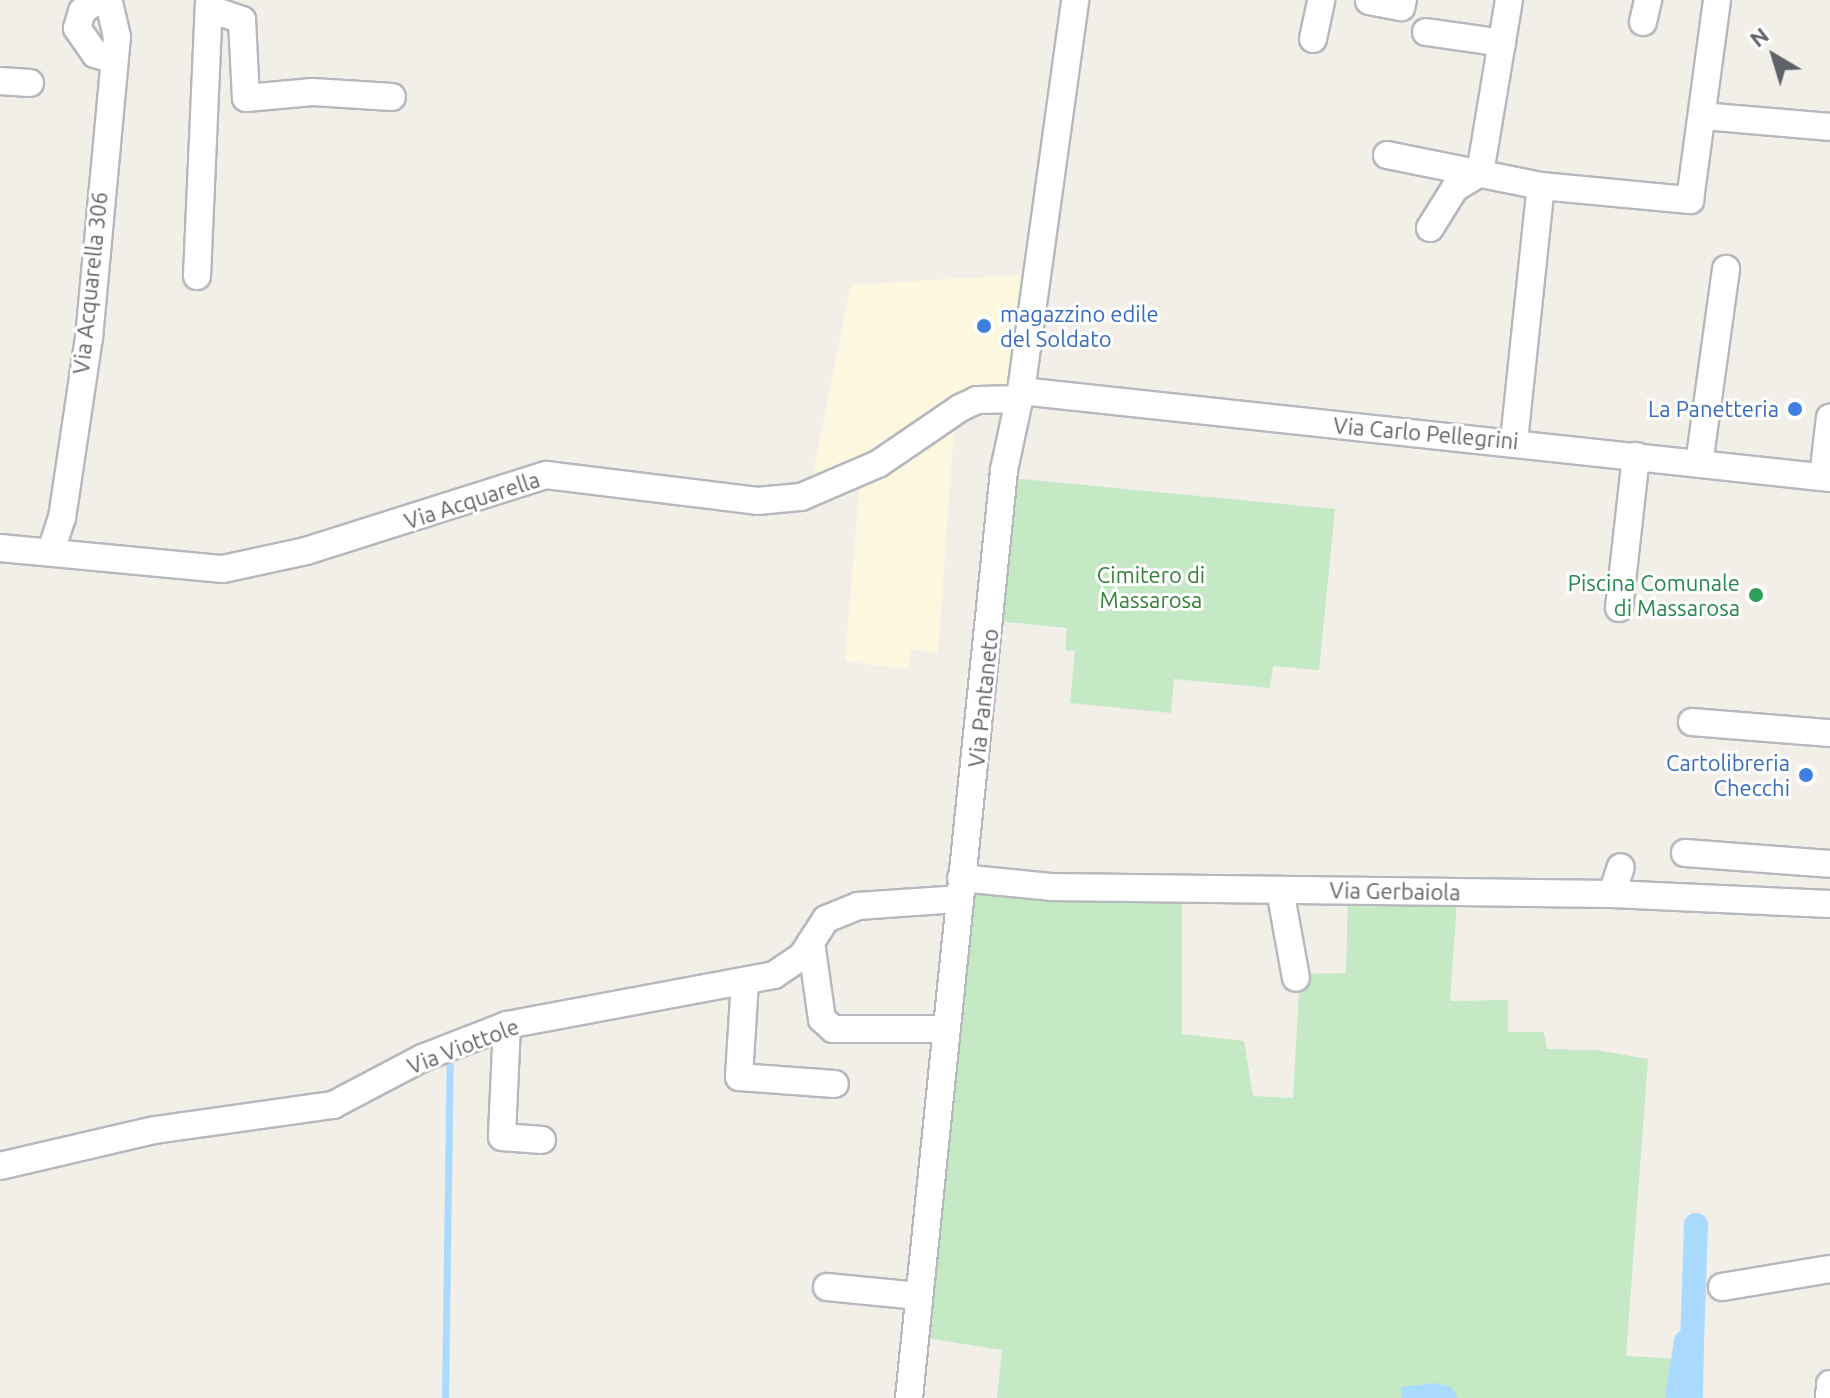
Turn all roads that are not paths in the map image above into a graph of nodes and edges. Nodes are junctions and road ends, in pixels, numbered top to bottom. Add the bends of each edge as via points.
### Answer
1 (98, 0) edge
2 (1075, 0) edge
3 (1321, 0) edge
4 (1403, 0) edge
5 (1509, 0) edge
6 (1717, 0) edge
7 (1369, 1) edge
8 (210, 4) edge
9 (1426, 32) dead end
10 (1313, 39) dead end
11 (1502, 43) junction
12 (114, 60) junction
13 (0, 81) edge
14 (30, 83) dead end
15 (392, 97) dead end
16 (1702, 116) junction
17 (1830, 127) edge
18 (1387, 155) dead end
19 (1480, 173) junction
20 (1541, 186) junction
21 (1430, 228) dead end
22 (1726, 269) dead end
23 (197, 276) dead end
24 (1020, 395) junction
25 (1830, 417) edge
26 (1514, 441) junction
27 (1636, 456) junction
28 (1699, 464) junction
29 (1826, 477) edge
30 (0, 548) edge
31 (51, 551) junction
32 (1619, 608) dead end
33 (1692, 722) dead end
34 (1830, 733) edge
35 (1685, 853) dead end
36 (1830, 864) edge
37 (1621, 867) dead end
38 (959, 888) junction
39 (1280, 890) junction
40 (1612, 894) junction
41 (1830, 904) edge
42 (811, 942) junction
43 (1296, 978) dead end
44 (745, 981) junction
45 (507, 1025) junction
46 (944, 1029) junction
47 (835, 1084) dead end
48 (542, 1140) dead end
49 (0, 1166) edge
50 (1830, 1269) edge
51 (827, 1287) dead end
52 (1722, 1287) dead end
53 (919, 1296) junction
54 (1830, 1384) edge
55 (909, 1398) edge
56 (1829, 1398) edge

1 - 12 street, Via Acquarella 306 via 110,7 117,37
1 - 12 street, Via Acquarella 306 via 82,11 77,28 95,54
2 - 24 street, Via Pantaneto
3 - 10 street
4 - 7 street via 1401,7
5 - 11 street
6 - 16 street
8 - 15 street via 242,20 246,98 313,92
8 - 23 street via 203,51
9 - 11 street
11 - 19 street
12 - 31 street, Via Acquarella 306 via 89,338 62,518
13 - 14 street
16 - 17 street
16 - 20 street via 1690,200
18 - 19 street
19 - 20 street
19 - 21 street via 1455,188
20 - 26 street
22 - 28 street
24 - 26 street, Via Carlo Pellegrini
24 - 31 street, Via Acquarella via 977,400 878,464 801,497 757,501 546,475 306,551 223,569 130,564
24 - 38 street, Via Pantaneto via 1004,470 980,740
25 - 29 street
26 - 27 street, Via Carlo Pellegrini
27 - 28 street, Via Carlo Pellegrini
27 - 32 street
28 - 29 street, Via Carlo Pellegrini
30 - 31 street, Via Acquarella
33 - 34 street
35 - 36 street
37 - 40 street
38 - 39 street, Via Gerbaiola
38 - 42 street, Via Viottole via 858,906 826,919
38 - 46 street, Via Pantaneto
39 - 40 street, Via Gerbaiola
39 - 43 street
40 - 41 street, Via Gerbaiola
42 - 44 street, Via Viottole via 802,956 774,975
42 - 46 street via 822,1019 833,1029
44 - 45 street, Via Viottole
44 - 47 street via 739,1077
45 - 48 street via 502,1137
45 - 49 street, Via Viottole via 422,1058 333,1105 155,1130
46 - 53 street, Via Pantaneto
50 - 52 street
51 - 53 street
53 - 55 street, Via Pantaneto
54 - 56 street

